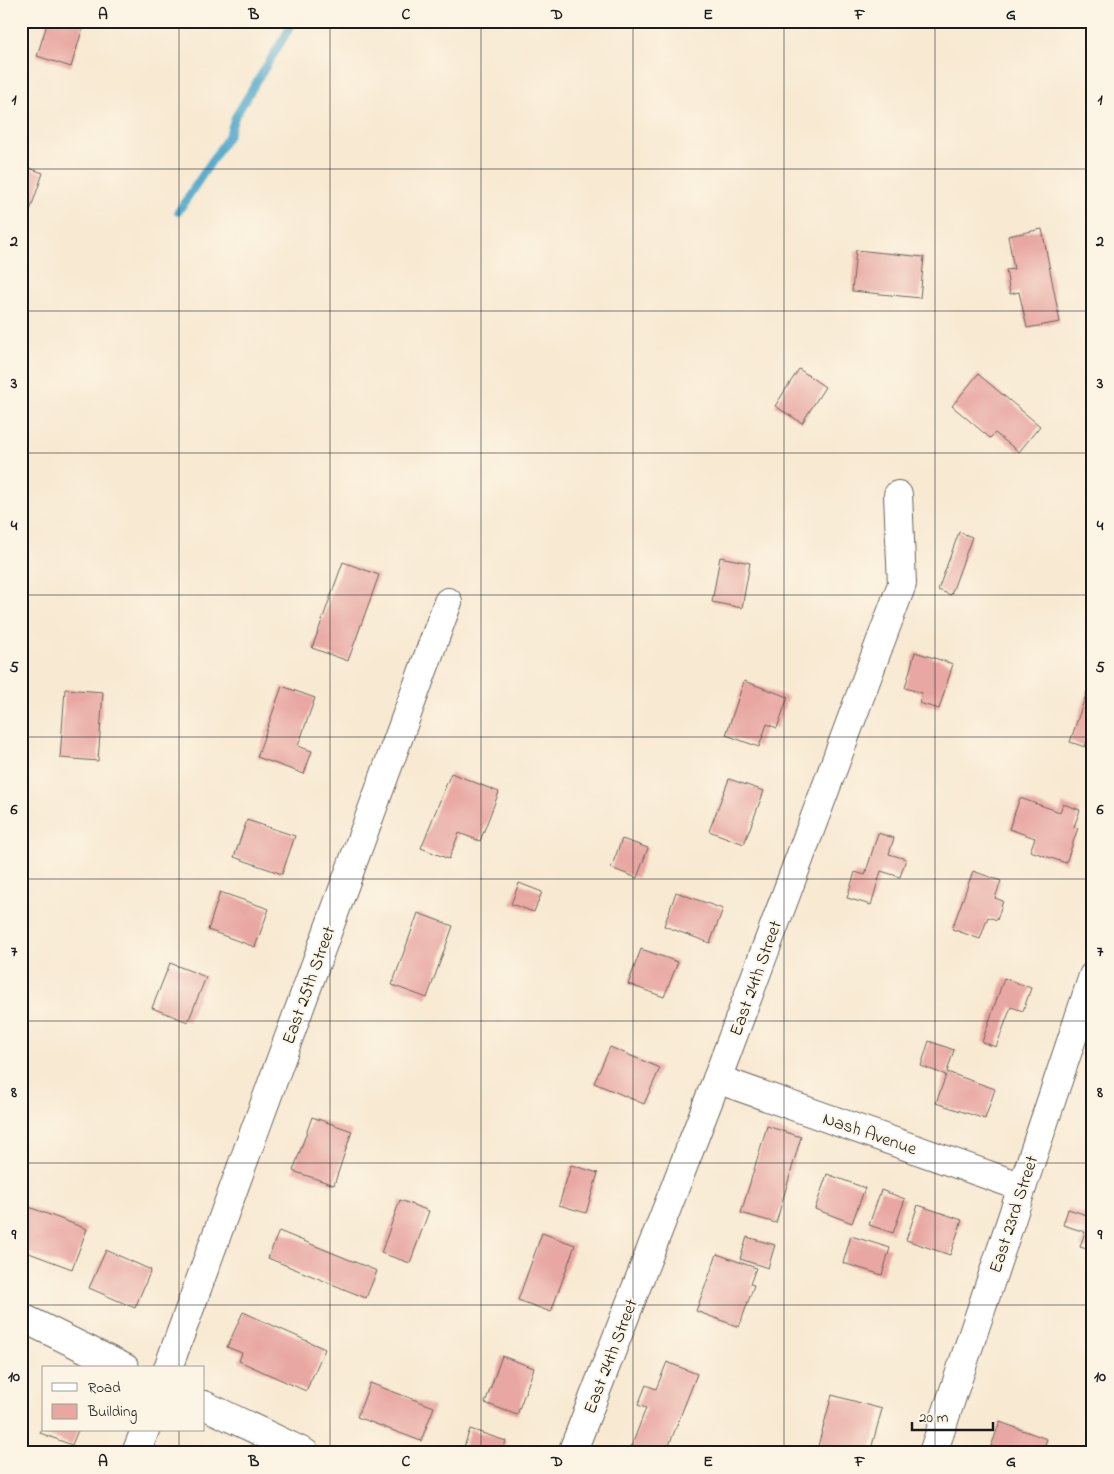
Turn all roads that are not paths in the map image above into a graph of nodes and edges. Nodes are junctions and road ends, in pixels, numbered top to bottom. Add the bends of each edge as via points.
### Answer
1 (898, 496) dead end
2 (448, 602) dead end
3 (1093, 976) edge
4 (717, 1080) junction
5 (1022, 1186) junction
6 (21, 1317) edge
7 (121, 1366) edge
8 (169, 1366) edge
9 (205, 1405) edge
10 (144, 1432) edge
11 (136, 1453) edge
12 (305, 1453) edge
13 (572, 1453) edge
14 (934, 1453) edge

1 - 4 street, East 24th Street via 902,584
2 - 8 street, East 25th Street
3 - 5 street, East 23rd Street
4 - 5 street, Nash Avenue
4 - 13 street, East 24th Street
5 - 14 street, East 23rd Street
6 - 7 street
9 - 12 street
10 - 11 street

